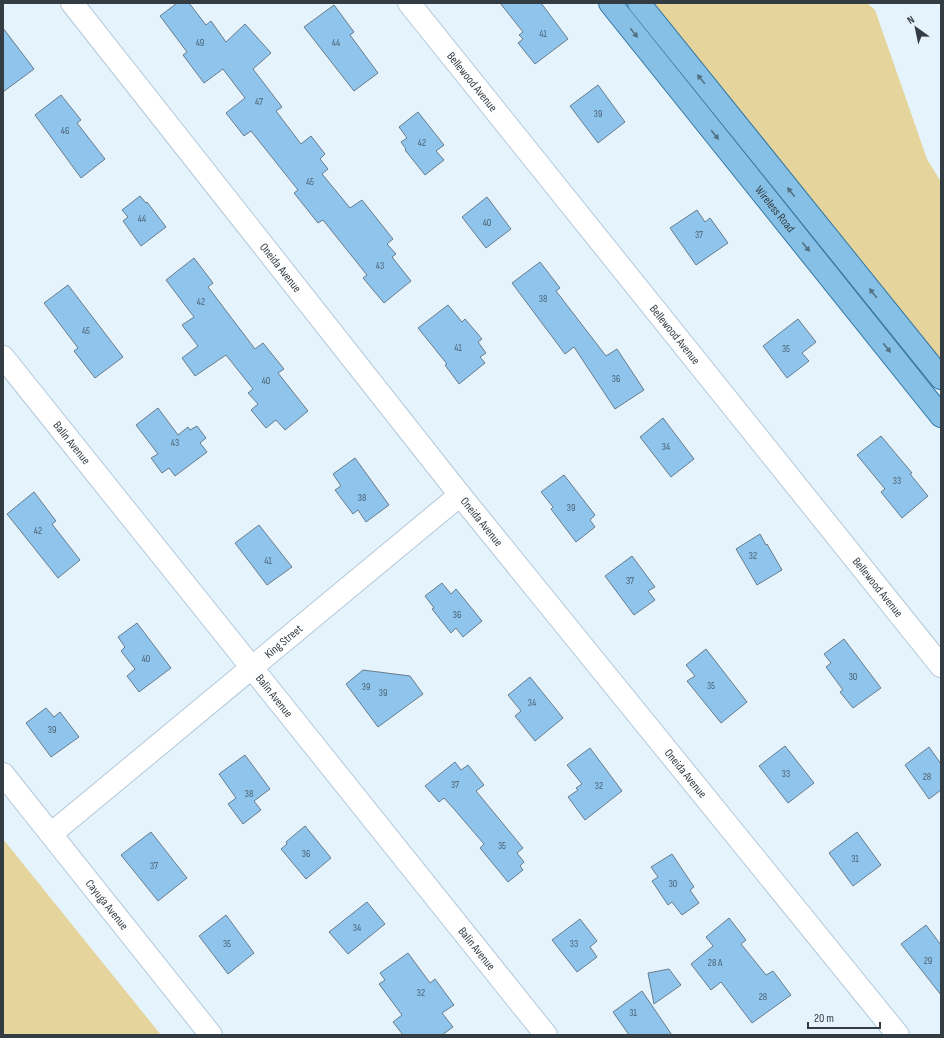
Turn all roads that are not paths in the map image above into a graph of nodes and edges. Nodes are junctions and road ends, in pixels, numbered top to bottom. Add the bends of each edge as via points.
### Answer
1 (72, 3) edge
2 (409, 3) edge
3 (610, 3) edge
4 (639, 3) edge
5 (3, 357) edge
6 (941, 378) edge
7 (941, 416) edge
8 (460, 495) junction
9 (941, 666) edge
10 (252, 668) junction
11 (3, 774) edge
12 (51, 834) junction
13 (211, 1035) edge
14 (546, 1035) edge
15 (898, 1035) edge

1 - 8 street, Oneida Avenue
2 - 9 street, Bellewood Avenue
3 -> 7 main road, Wireless Road
6 -> 4 main road, Wireless Road
5 - 10 street, Balin Avenue
8 - 10 street, King Street
8 - 15 street, Oneida Avenue
10 - 12 street, King Street
10 - 14 street, Balin Avenue
11 - 12 street, Cayuga Avenue
12 - 13 street, Cayuga Avenue

